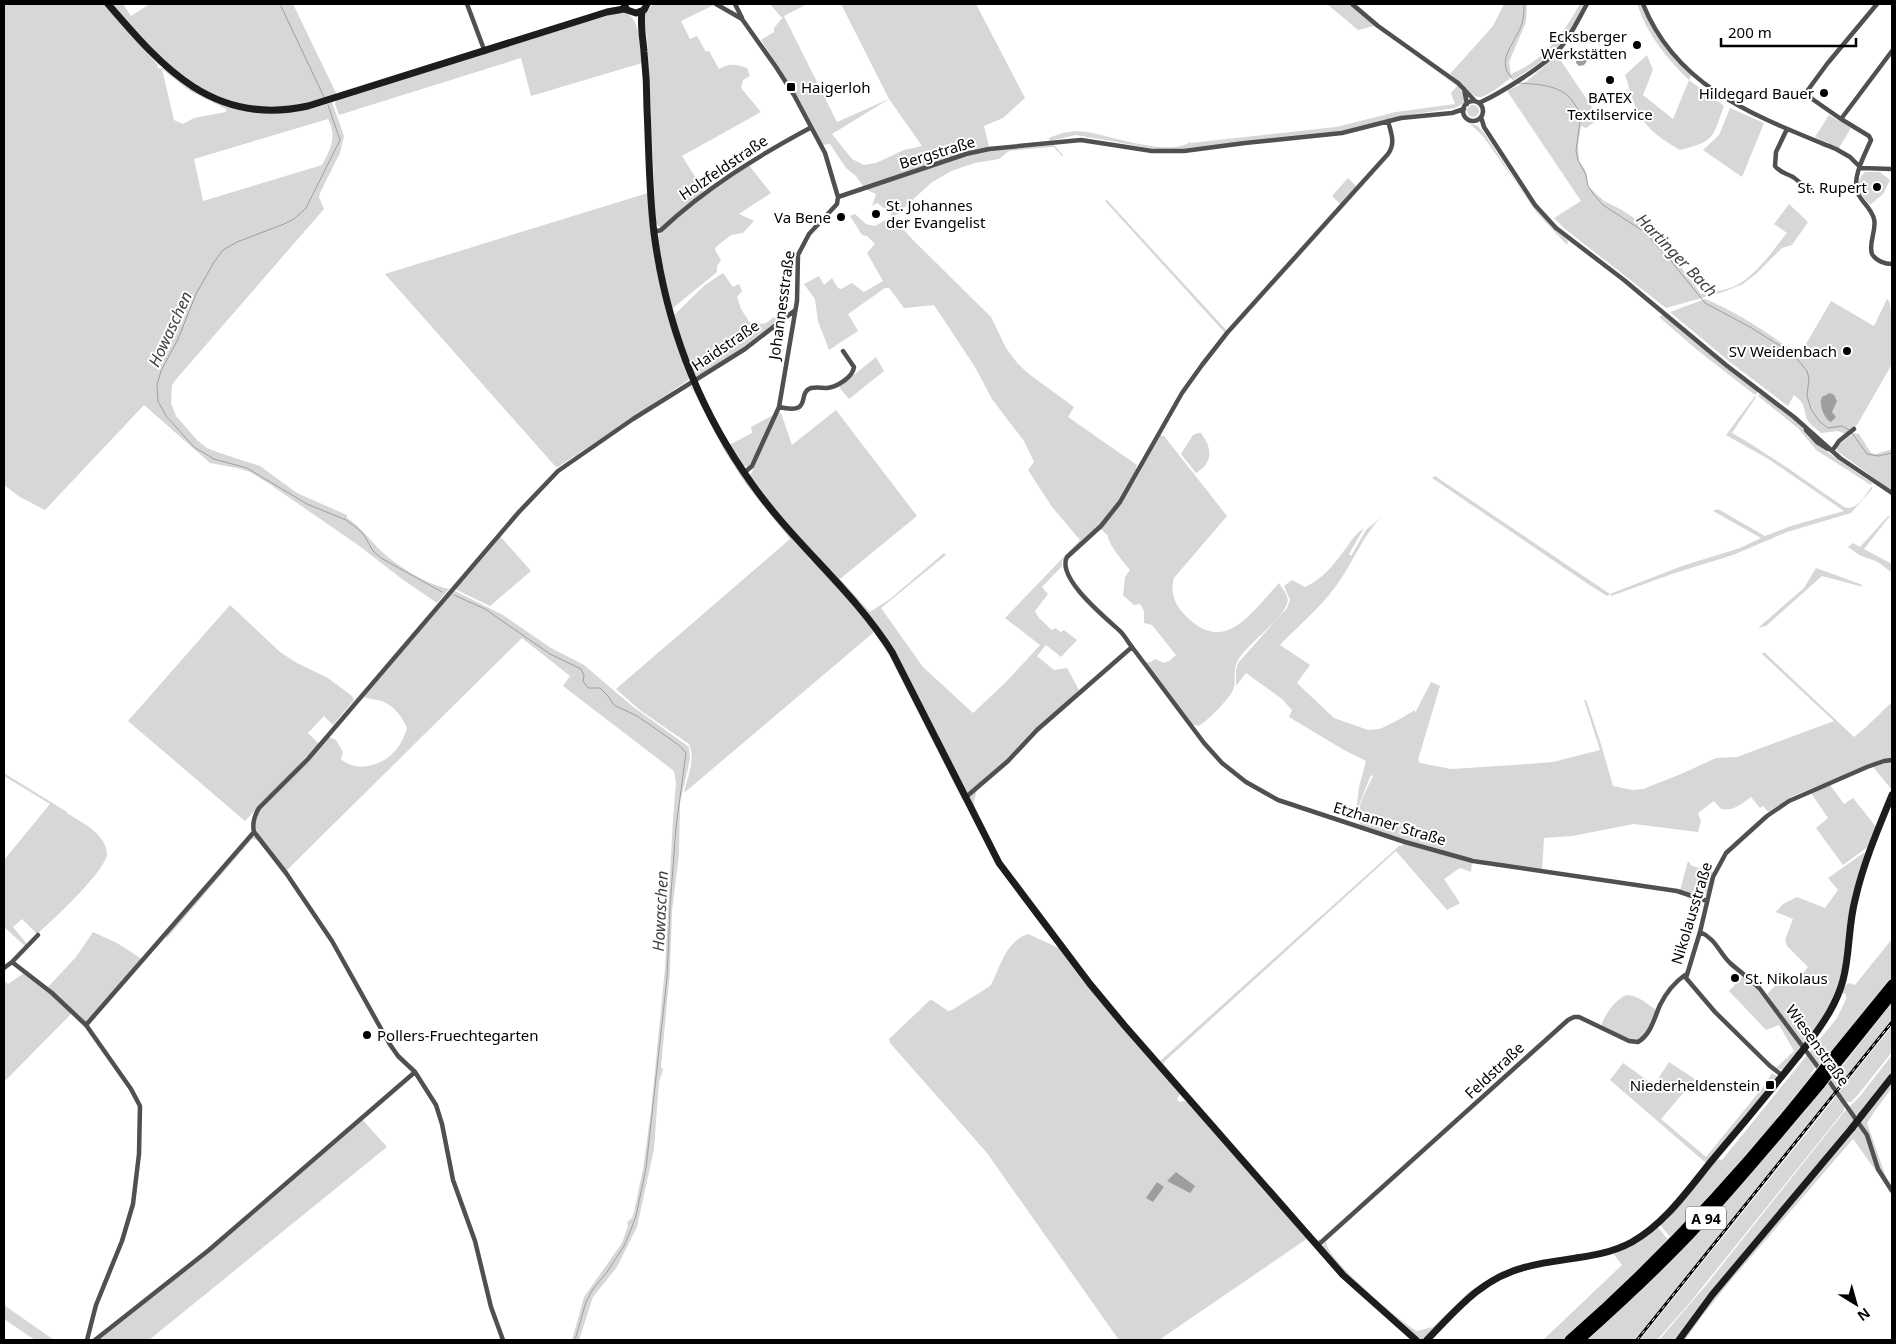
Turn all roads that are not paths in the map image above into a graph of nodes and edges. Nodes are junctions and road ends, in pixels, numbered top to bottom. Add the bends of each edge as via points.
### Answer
1 (108, 4) edge
2 (467, 4) edge
3 (716, 4) edge
4 (735, 4) edge
5 (1352, 4) edge
6 (1587, 4) edge
7 (1643, 4) edge
8 (1876, 4) edge
9 (646, 6) edge
10 (626, 8) edge
11 (742, 19) junction
12 (641, 24) junction
13 (1892, 51) edge
14 (485, 52) junction
15 (1464, 89) junction
16 (1495, 95) junction
17 (1477, 102) junction
18 (1465, 106) junction
19 (1483, 108) junction
20 (1452, 113) junction
21 (1465, 116) junction
22 (1481, 117) junction
23 (1475, 120) junction
24 (1840, 120) junction
25 (1388, 121) junction
26 (1484, 127) junction
27 (810, 128) junction
28 (1787, 129) junction
29 (1861, 168) junction
30 (1892, 169) edge
31 (1810, 190) dead end
32 (838, 197) junction
33 (654, 232) junction
34 (1892, 264) edge
35 (794, 311) junction
36 (842, 351) dead end
37 (693, 381) junction
38 (779, 407) junction
39 (1854, 430) dead end
40 (1832, 451) junction
41 (744, 474) junction
42 (1892, 493) edge
43 (1132, 647) junction
44 (1892, 760) edge
45 (1892, 795) edge
46 (966, 798) junction
47 (254, 832) junction
48 (1707, 901) junction
49 (1700, 932) junction
50 (38, 935) dead end
51 (12, 962) junction
52 (4, 968) edge
53 (1685, 975) junction
54 (1892, 984) edge
55 (1892, 995) edge
56 (86, 1025) junction
57 (1829, 1068) junction
58 (415, 1072) junction
59 (1783, 1076) junction
60 (1892, 1077) edge
61 (1818, 1081) junction
62 (1892, 1191) edge
63 (1317, 1246) junction
64 (87, 1340) edge
65 (95, 1340) edge
66 (503, 1340) edge
67 (1416, 1340) edge
68 (1427, 1340) edge
69 (1569, 1340) edge
70 (1580, 1340) edge
71 (1679, 1340) edge

1 - 14 street via 162,64 186,83 212,98 260,110 308,106
2 - 14 street
3 - 11 street
4 - 11 street
5 - 15 street
6 - 16 street via 1561,47
7 - 28 street via 1662,39 1695,77 1730,102
8 - 24 street via 1806,92
9 - 10 street via 636,13
9 - 12 street
10 - 12 street
10 - 14 street
11 - 27 street via 794,95
12 - 33 street
13 - 24 street
15 - 17 street
15 - 18 street
16 - 17 street
16 - 19 street
17 - 18 street
17 - 19 street
18 - 20 street
18 - 21 street
19 - 22 street
20 - 21 street
20 - 25 street, Bergstraße
21 - 23 street
22 - 23 street
22 - 26 street
23 - 26 street
24 - 29 street via 1870,138
25 - 32 street, Bergstraße via 1342,134 1173,152 1080,140 990,149
25 - 43 street, Etzhamer Straße via 1393,140 1388,154 1227,333 1182,393 1120,502 1064,562 1082,595 1123,634
26 - 40 street via 1535,205 1556,228 1799,421 1818,442
27 - 32 street via 825,153
27 - 33 street, Holzfeldstraße via 748,162 696,199 661,230
28 - 29 street via 1836,149
28 - 31 street via 1776,152 1775,166
29 - 30 street
29 - 34 street via 1856,186 1875,221 1872,252 1878,260
32 - 35 street, Johannesstraße via 837,204 815,226 801,247
33 - 37 street via 669,311
35 - 37 street, Haidstraße via 745,349
35 - 38 street, Johannesstraße
36 - 38 street via 854,367 852,374 832,387 809,389 799,407 791,410
37 - 41 street
37 - 47 street, Haidstraße via 550,478 308,759 259,808 252,825
38 - 41 street, Johannesstraße via 752,466
39 - 40 street
40 - 42 street
41 - 46 street via 782,523 879,632
43 - 46 street via 1037,730
43 - 48 street, Etzhamer Straße via 1217,758 1246,782 1278,800 1473,861 1677,891
44 - 48 street, Nikolausstraße via 1867,767 1776,809 1723,856
45 - 59 street, bridge via 1855,899 1839,992 1828,1016
46 - 63 street via 1007,875 1090,984
47 - 56 street
47 - 58 street via 332,940 388,1044
48 - 49 street, Nikolausstraße
49 - 53 street, Nikolausstraße
49 - 62 street, Wiesenstraße via 1710,938 1776,1008 1862,1126 1878,1169
50 - 51 street
51 - 52 street
51 - 56 street
53 - 59 street, Nikolausstraße via 1706,1003
53 - 63 street, Feldstraße via 1665,997 1652,1027 1638,1042 1628,1041 1579,1017 1568,1020
54 - 57 highway, A 94
55 - 57 highway, A 94
56 - 64 street via 136,1096 141,1121 133,1204 96,1305
57 - 61 highway, A 94, bridge
58 - 65 street via 209,1250
58 - 66 street via 439,1114 453,1180 468,1219
59 - 68 street via 1675,1205 1642,1236 1600,1255 1527,1266 1494,1279 1468,1297
60 - 71 street, bridge via 1712,1295
61 - 69 highway, A 94 via 1686,1229
61 - 70 highway, A 94 via 1755,1163 1690,1236
63 - 67 street via 1351,1282

